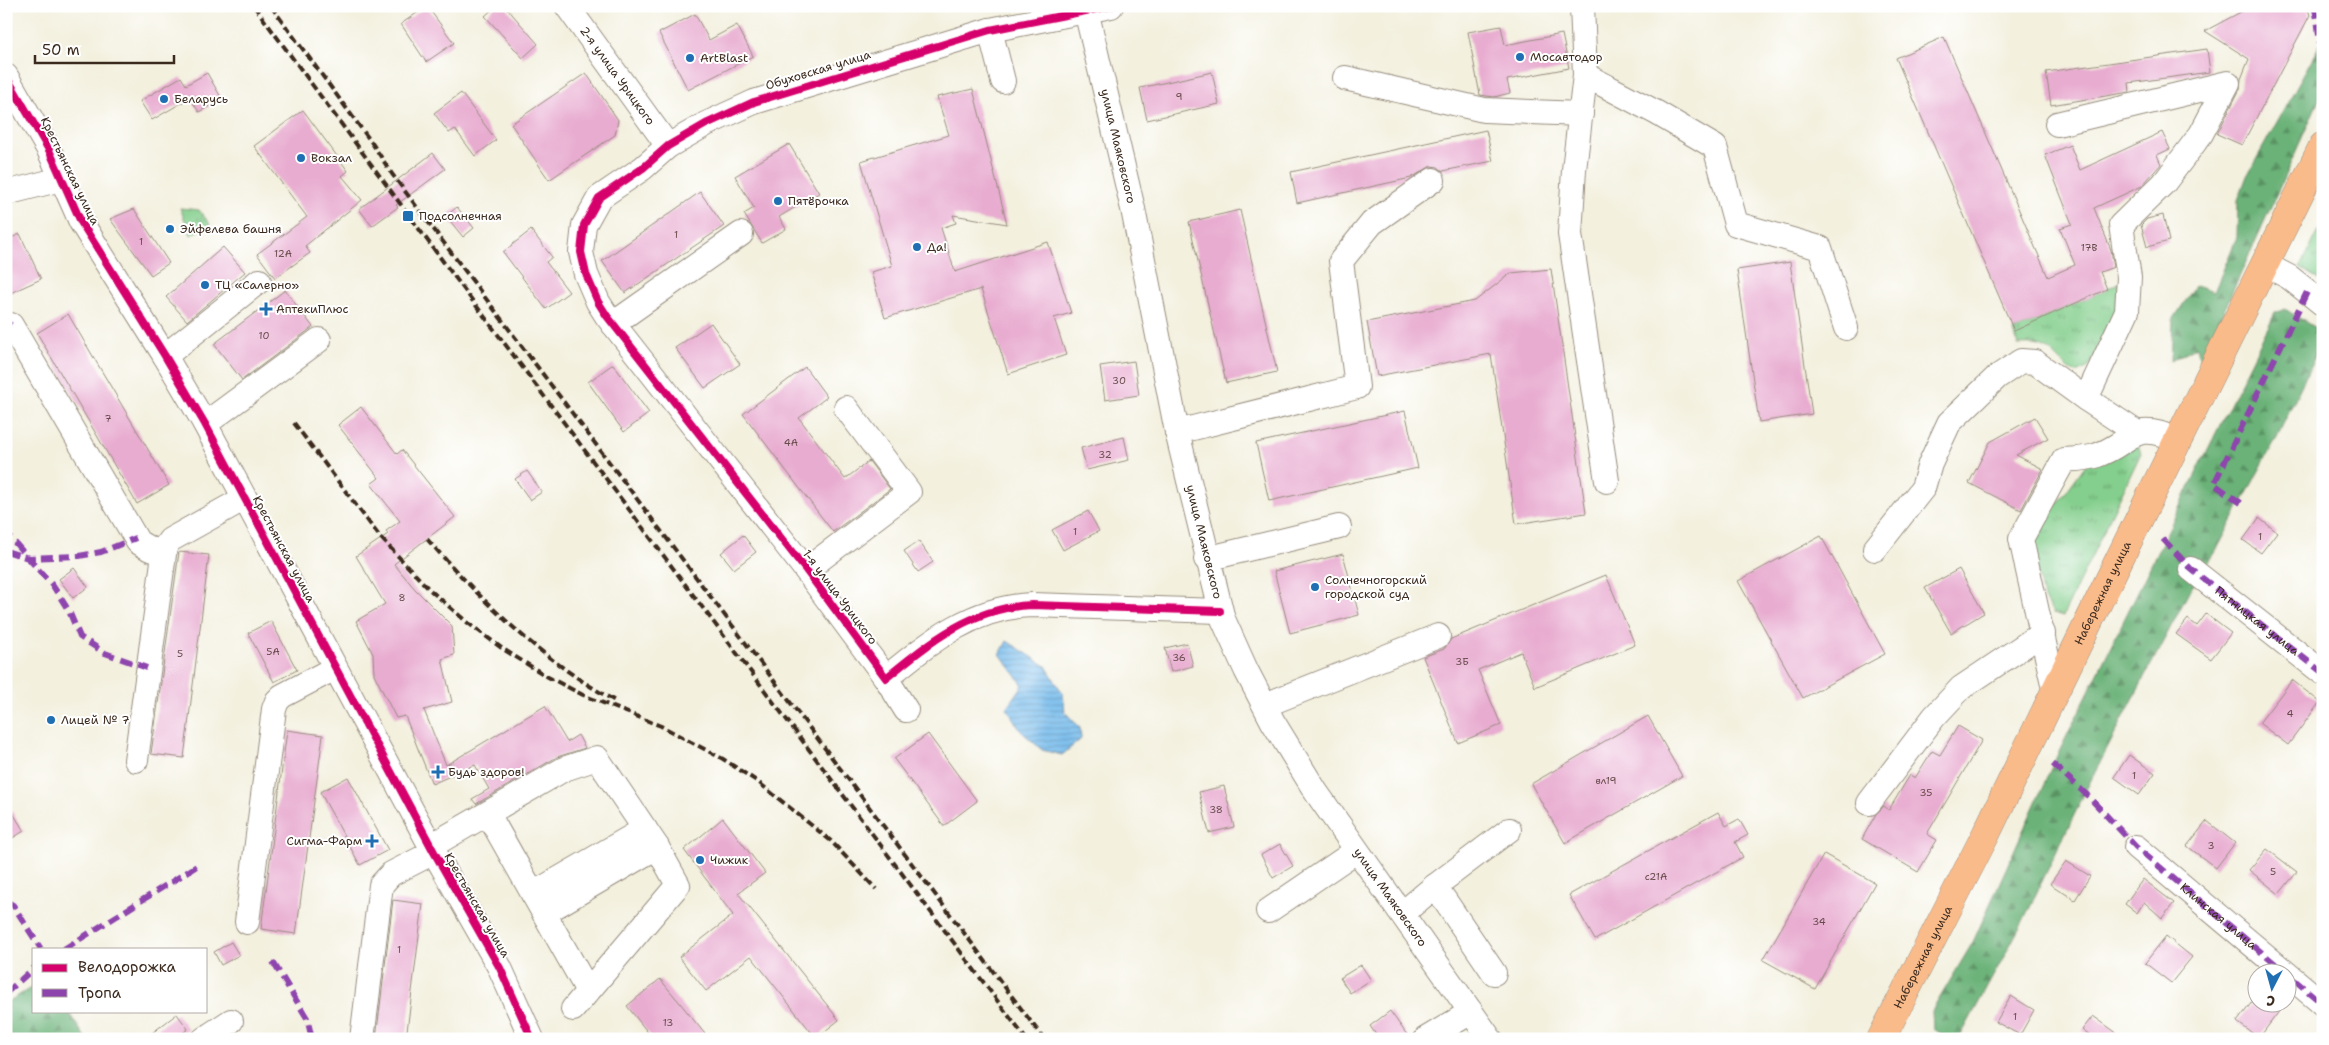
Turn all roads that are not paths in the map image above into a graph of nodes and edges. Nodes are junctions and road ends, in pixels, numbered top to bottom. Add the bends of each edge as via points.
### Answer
1 (567, 6) edge
2 (1111, 6) edge
3 (1582, 6) edge
4 (1086, 9) edge
5 (990, 30) junction
6 (6, 76) edge
7 (1585, 76) junction
8 (1345, 78) dead end
9 (1003, 81) dead end
10 (1581, 114) junction
11 (2057, 124) dead end
12 (668, 146) junction
13 (2323, 146) edge
14 (61, 179) junction
15 (1433, 180) dead end
16 (6, 193) edge
17 (741, 234) dead end
18 (581, 238) joint
19 (2264, 264) junction
20 (258, 281) dead end
21 (2323, 304) edge
22 (613, 324) junction
23 (11, 325) dead end
24 (1846, 328) dead end
25 (319, 340) dead end
26 (165, 356) junction
27 (2086, 399) junction
28 (846, 408) dead end
29 (205, 424) junction
30 (1177, 432) junction
31 (2136, 432) junction
32 (2177, 440) junction
33 (1606, 481) dead end
34 (245, 498) junction
35 (1339, 527) dead end
36 (1874, 549) dead end
37 (163, 552) junction
38 (1206, 559) junction
39 (2190, 569) dead end
40 (806, 570) junction
41 (1220, 610) junction
42 (2043, 633) junction
43 (1438, 636) dead end
44 (335, 668) junction
45 (2323, 673) edge
46 (886, 678) junction
47 (2055, 693) junction
48 (1265, 705) junction
49 (906, 710) dead end
50 (136, 760) dead end
51 (1869, 803) dead end
52 (488, 814) junction
53 (1509, 830) dead end
54 (651, 838) junction
55 (2136, 847) dead end
56 (433, 849) junction
57 (1356, 851) junction
58 (1435, 886) junction
59 (539, 904) junction
60 (1268, 911) dead end
61 (1403, 913) junction
62 (247, 922) dead end
63 (1494, 973) dead end
64 (2323, 1004) edge
65 (1471, 1012) junction
66 (231, 1021) dead end
67 (204, 1039) edge
68 (362, 1039) edge
69 (532, 1039) edge
70 (1426, 1039) edge
71 (1490, 1039) edge
72 (1881, 1039) edge

1 - 12 street, 2-я улица Урицкого
2 - 4 street, Обуховская улица
3 - 7 street
4 - 5 street, Обуховская улица
4 - 30 street, улица Маяковского via 1133,209
5 - 9 street
5 - 12 street, Обуховская улица via 754,102
6 - 14 street, Крестьянская улица via 49,150
7 - 10 street
7 - 24 street via 1715,147 1736,224 1820,248
8 - 10 street via 1484,110
10 - 33 street via 1570,234
11 - 27 street via 2228,83 2201,134 2170,176 2122,225 2129,277 2127,310
12 - 18 street, Обуховская улица via 643,168 599,198 589,214
13 - 19 main road, Набережная улица
14 - 16 street
14 - 26 street, Крестьянская улица via 81,222
15 - 30 street via 1372,223 1341,261 1357,387
17 - 22 street
18 - 22 street, 1-я улица Урицкого via 580,252 590,287
19 - 21 street via 2289,277
19 - 32 main road, Набережная улица
20 - 26 street
22 - 40 street, 1-я улица Урицкого
23 - 37 street via 138,542
25 - 29 street
26 - 29 street, Крестьянская улица
27 - 31 street
27 - 36 street via 2036,362 2021,361 1997,377 1949,423 1923,488
28 - 40 street via 908,492
29 - 34 street, Крестьянская улица
30 - 38 street, улица Маяковского
31 - 32 street via 2159,432
31 - 42 street via 2095,456 2064,460 2021,539
32 - 47 main road, Набережная улица
34 - 37 street via 170,540
34 - 44 street, Крестьянская улица
35 - 38 street
37 - 50 street
38 - 41 street, улица Маяковского
39 - 45 street, Пятницкая улица
40 - 46 street, 1-я улица Урицкого
41 - 46 street via 1009,607 955,626
41 - 48 street, улица Маяковского
42 - 47 street
42 - 51 street via 1960,688 1934,716
43 - 48 street
44 - 56 street, Крестьянская улица
44 - 62 street via 282,696 274,709
46 - 49 street, 1-я улица Урицкого
47 - 72 main road, Набережная улица
48 - 57 street, улица Маяковского via 1316,792
52 - 54 street via 564,769 597,758
52 - 56 street
52 - 59 street
53 - 58 street
54 - 59 street
54 - 59 street via 678,885 581,1000
55 - 64 street, Клинская улица
56 - 68 street via 391,874 381,885
56 - 69 street, Крестьянская улица via 500,968
57 - 60 street
57 - 61 street, улица Маяковского
58 - 61 street
58 - 63 street
61 - 65 street, улица Маяковского
65 - 70 street
65 - 71 street, улица Маяковского
66 - 67 street

